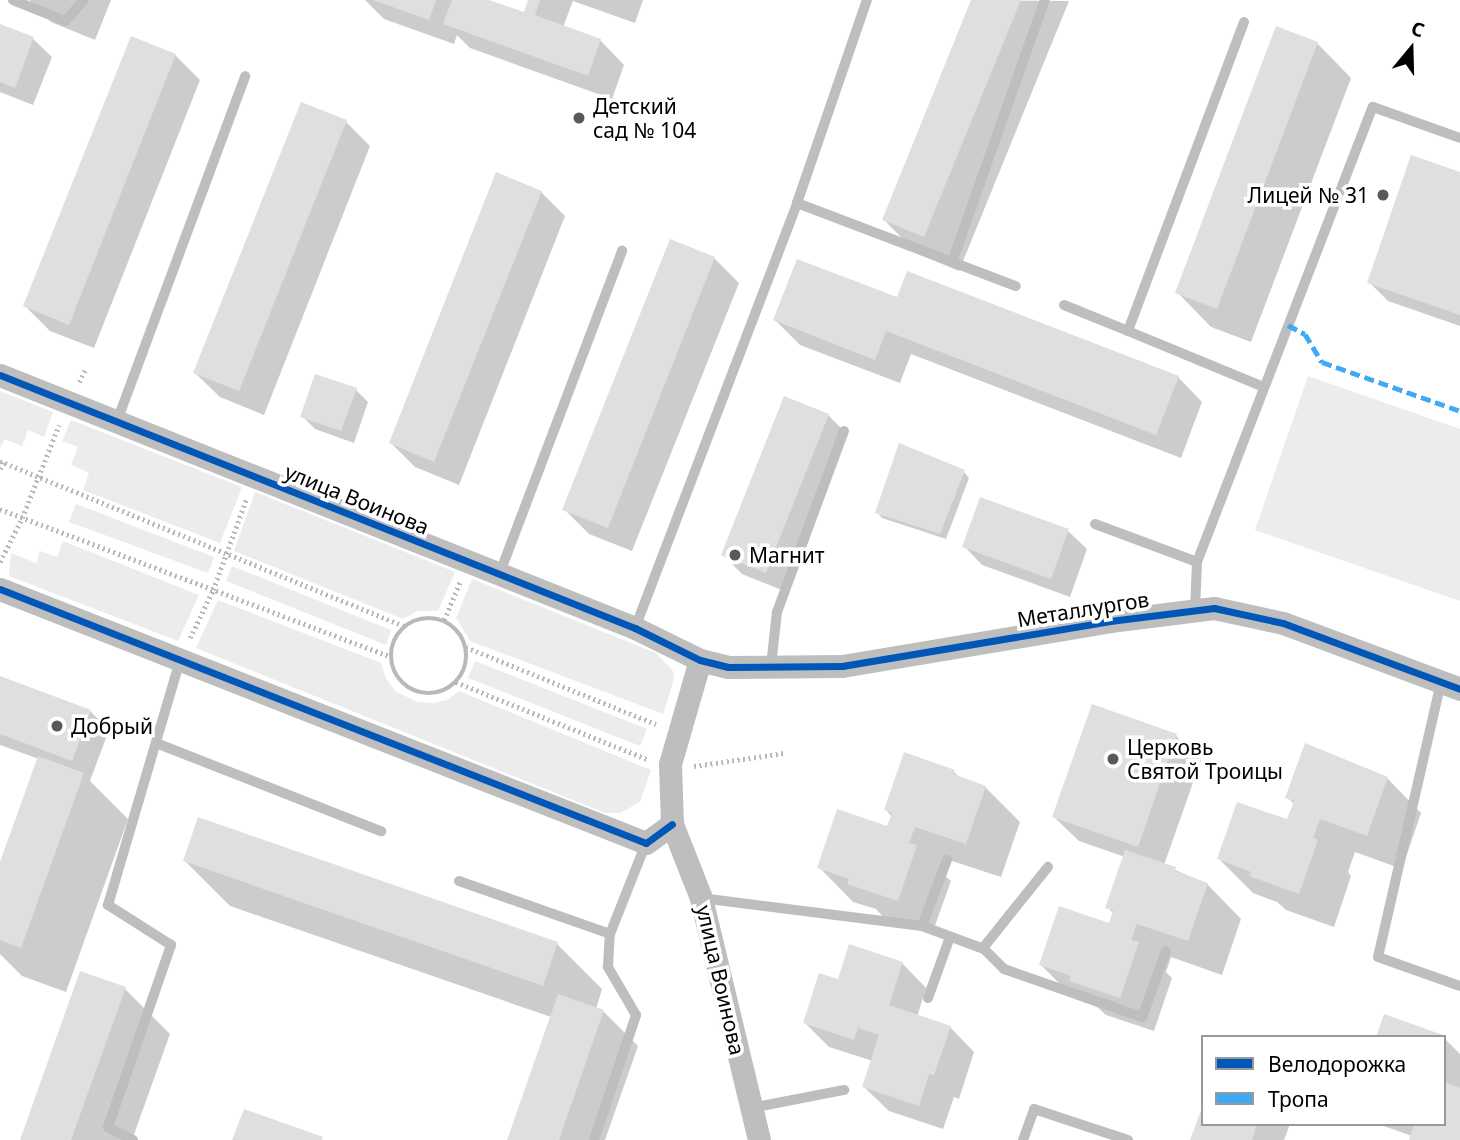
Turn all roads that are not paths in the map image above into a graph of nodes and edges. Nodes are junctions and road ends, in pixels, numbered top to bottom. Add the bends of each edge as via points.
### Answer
1 (13, 0) edge
2 (84, 0) edge
3 (867, 0) edge
4 (1045, 0) edge
5 (1244, 22) dead end
6 (245, 76) dead end
7 (1460, 138) edge
8 (797, 204) junction
9 (622, 251) dead end
10 (952, 262) junction
11 (1016, 286) dead end
12 (1065, 305) dead end
13 (1128, 331) junction
14 (0, 374) edge
15 (1264, 387) junction
16 (117, 421) junction
17 (844, 431) dead end
18 (1095, 523) dead end
19 (1197, 562) junction
20 (499, 575) junction
21 (0, 589) edge
22 (1195, 610) junction
23 (635, 628) junction
24 (180, 660) junction
25 (700, 660) junction
26 (771, 667) junction
27 (1451, 685) edge
28 (156, 743) junction
29 (672, 824) junction
30 (381, 831) dead end
31 (646, 843) junction
32 (947, 860) dead end
33 (1048, 867) dead end
34 (459, 881) dead end
35 (701, 898) junction
36 (922, 926) junction
37 (610, 934) junction
38 (950, 937) junction
39 (983, 948) junction
40 (1166, 951) dead end
41 (1460, 986) edge
42 (928, 998) dead end
43 (844, 1090) dead end
44 (751, 1108) junction
45 (133, 1140) edge
46 (594, 1140) edge
47 (759, 1140) edge
48 (1023, 1140) edge
49 (1128, 1140) edge

1 - 2 lane via 65,21
3 - 8 lane
4 - 10 lane
5 - 13 lane
6 - 16 lane
7 - 15 lane via 1373,107
8 - 10 lane
8 - 23 lane
9 - 20 lane
10 - 11 lane
12 - 13 lane
13 - 15 lane
14 - 16 street, улица Воинова
15 - 19 lane
16 - 20 street, улица Воинова
17 - 26 lane via 777,612
18 - 19 lane
19 - 22 lane
20 - 23 street, улица Воинова
21 - 24 street
22 - 26 street, Металлургов via 842,666
22 - 27 street, Металлургов via 1214,608 1283,624
23 - 25 street, улица Воинова
24 - 28 lane
24 - 31 street
25 - 26 street, Металлургов via 728,667
25 - 29 street, улица Воинова via 670,764
27 - 41 lane via 1378,957
28 - 30 lane
28 - 45 lane via 108,905 171,945 108,1127
29 - 31 street
29 - 35 street, улица Воинова
31 - 37 lane
32 - 36 lane
33 - 39 lane
34 - 37 lane
35 - 36 lane
35 - 44 street, улица Воинова
36 - 38 lane
37 - 46 lane via 608,967 636,1015
38 - 39 lane
38 - 42 lane
39 - 40 lane via 1004,970 1142,1017
43 - 44 lane
44 - 47 street, улица Воинова
48 - 49 lane via 1034,1109

